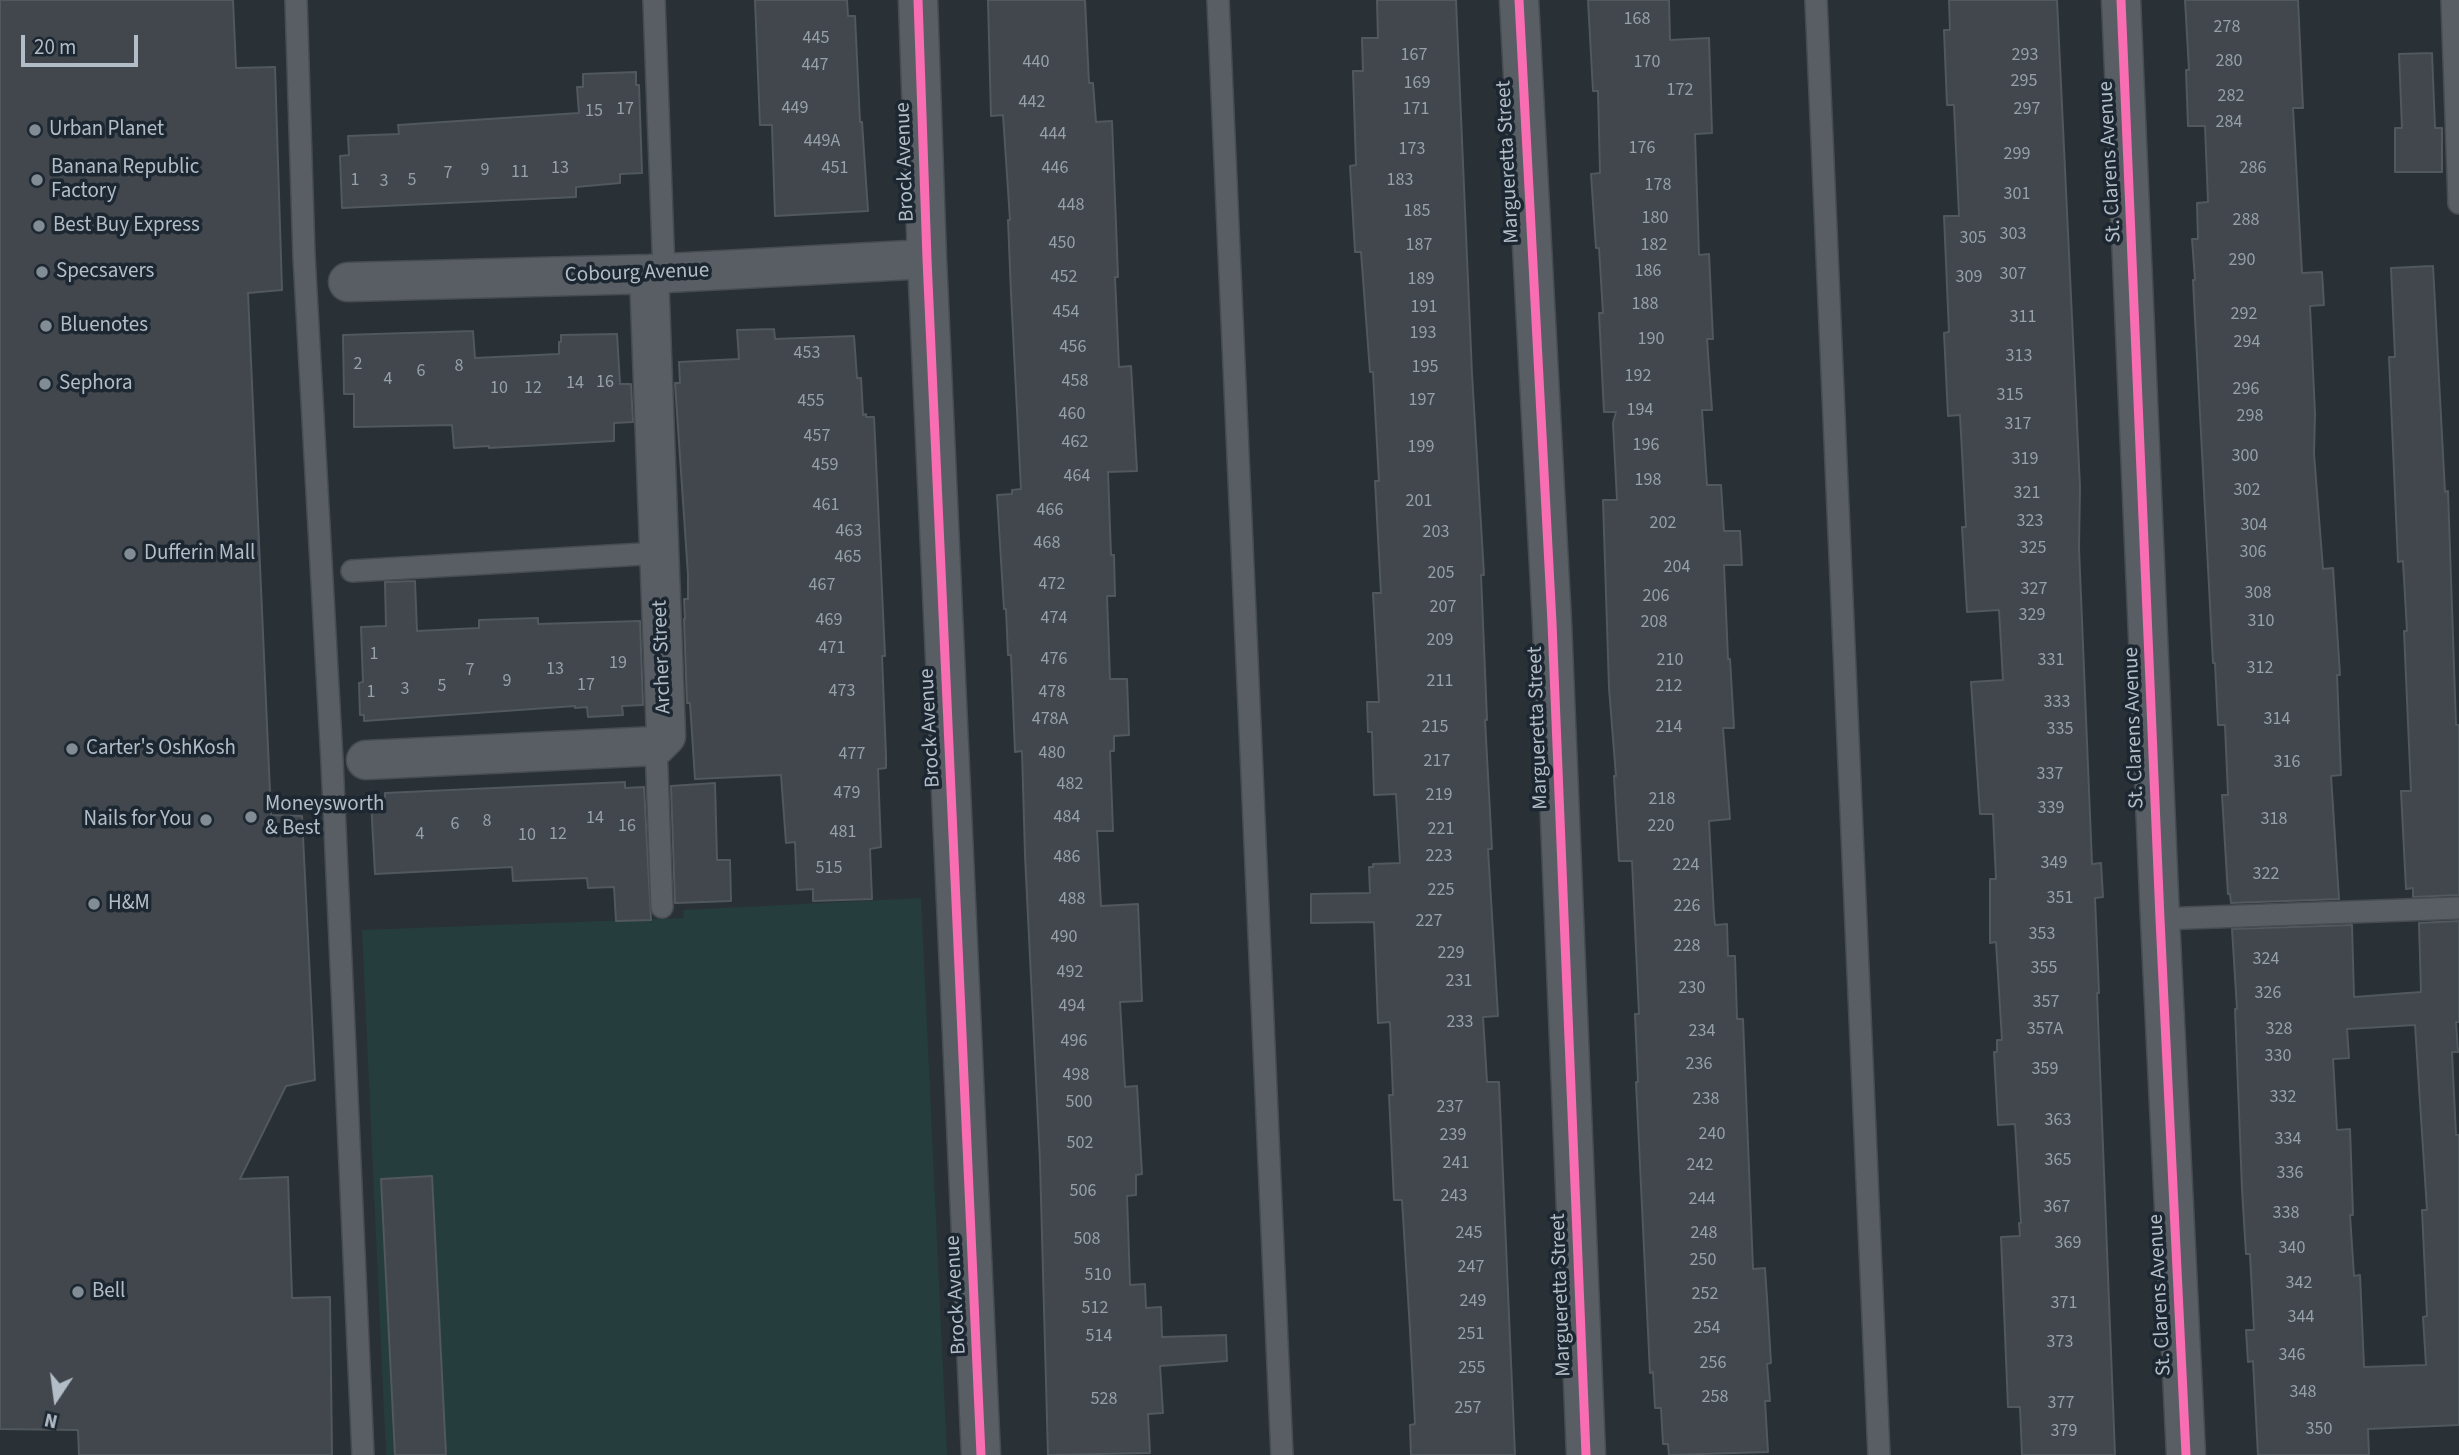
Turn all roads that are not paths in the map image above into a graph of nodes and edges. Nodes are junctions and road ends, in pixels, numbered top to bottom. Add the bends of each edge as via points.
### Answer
1 (296, 0) edge
2 (654, 0) edge
3 (918, 0) edge
4 (1218, 0) edge
5 (1519, 0) edge
6 (1816, 0) edge
7 (2121, 0) edge
8 (2452, 0) edge
9 (2457, 135) edge
10 (2459, 203) edge
11 (927, 260) junction
12 (656, 274) junction
13 (348, 282) dead end
14 (660, 553) junction
15 (352, 571) dead end
16 (656, 746) junction
17 (366, 760) dead end
18 (662, 907) dead end
19 (2459, 908) edge
20 (2160, 919) junction
21 (363, 1455) edge
22 (981, 1455) edge
23 (1282, 1455) edge
24 (1586, 1455) edge
25 (1879, 1455) edge
26 (2186, 1455) edge

1 - 21 lane via 304,256
2 - 12 lane
3 - 11 street, Brock Avenue
4 - 23 lane
5 - 24 street, Margueretta Street via 1552,623
6 - 25 lane
7 - 20 street, St. Clarens Avenue
8 - 9 lane
9 - 10 lane
11 - 12 street, Cobourg Avenue
11 - 22 street, Brock Avenue
12 - 13 street, Cobourg Avenue
12 - 14 street, Archer Street
14 - 15 lane
14 - 16 street, Archer Street via 666,736
16 - 17 street
16 - 18 lane
19 - 20 lane
20 - 26 street, St. Clarens Avenue

